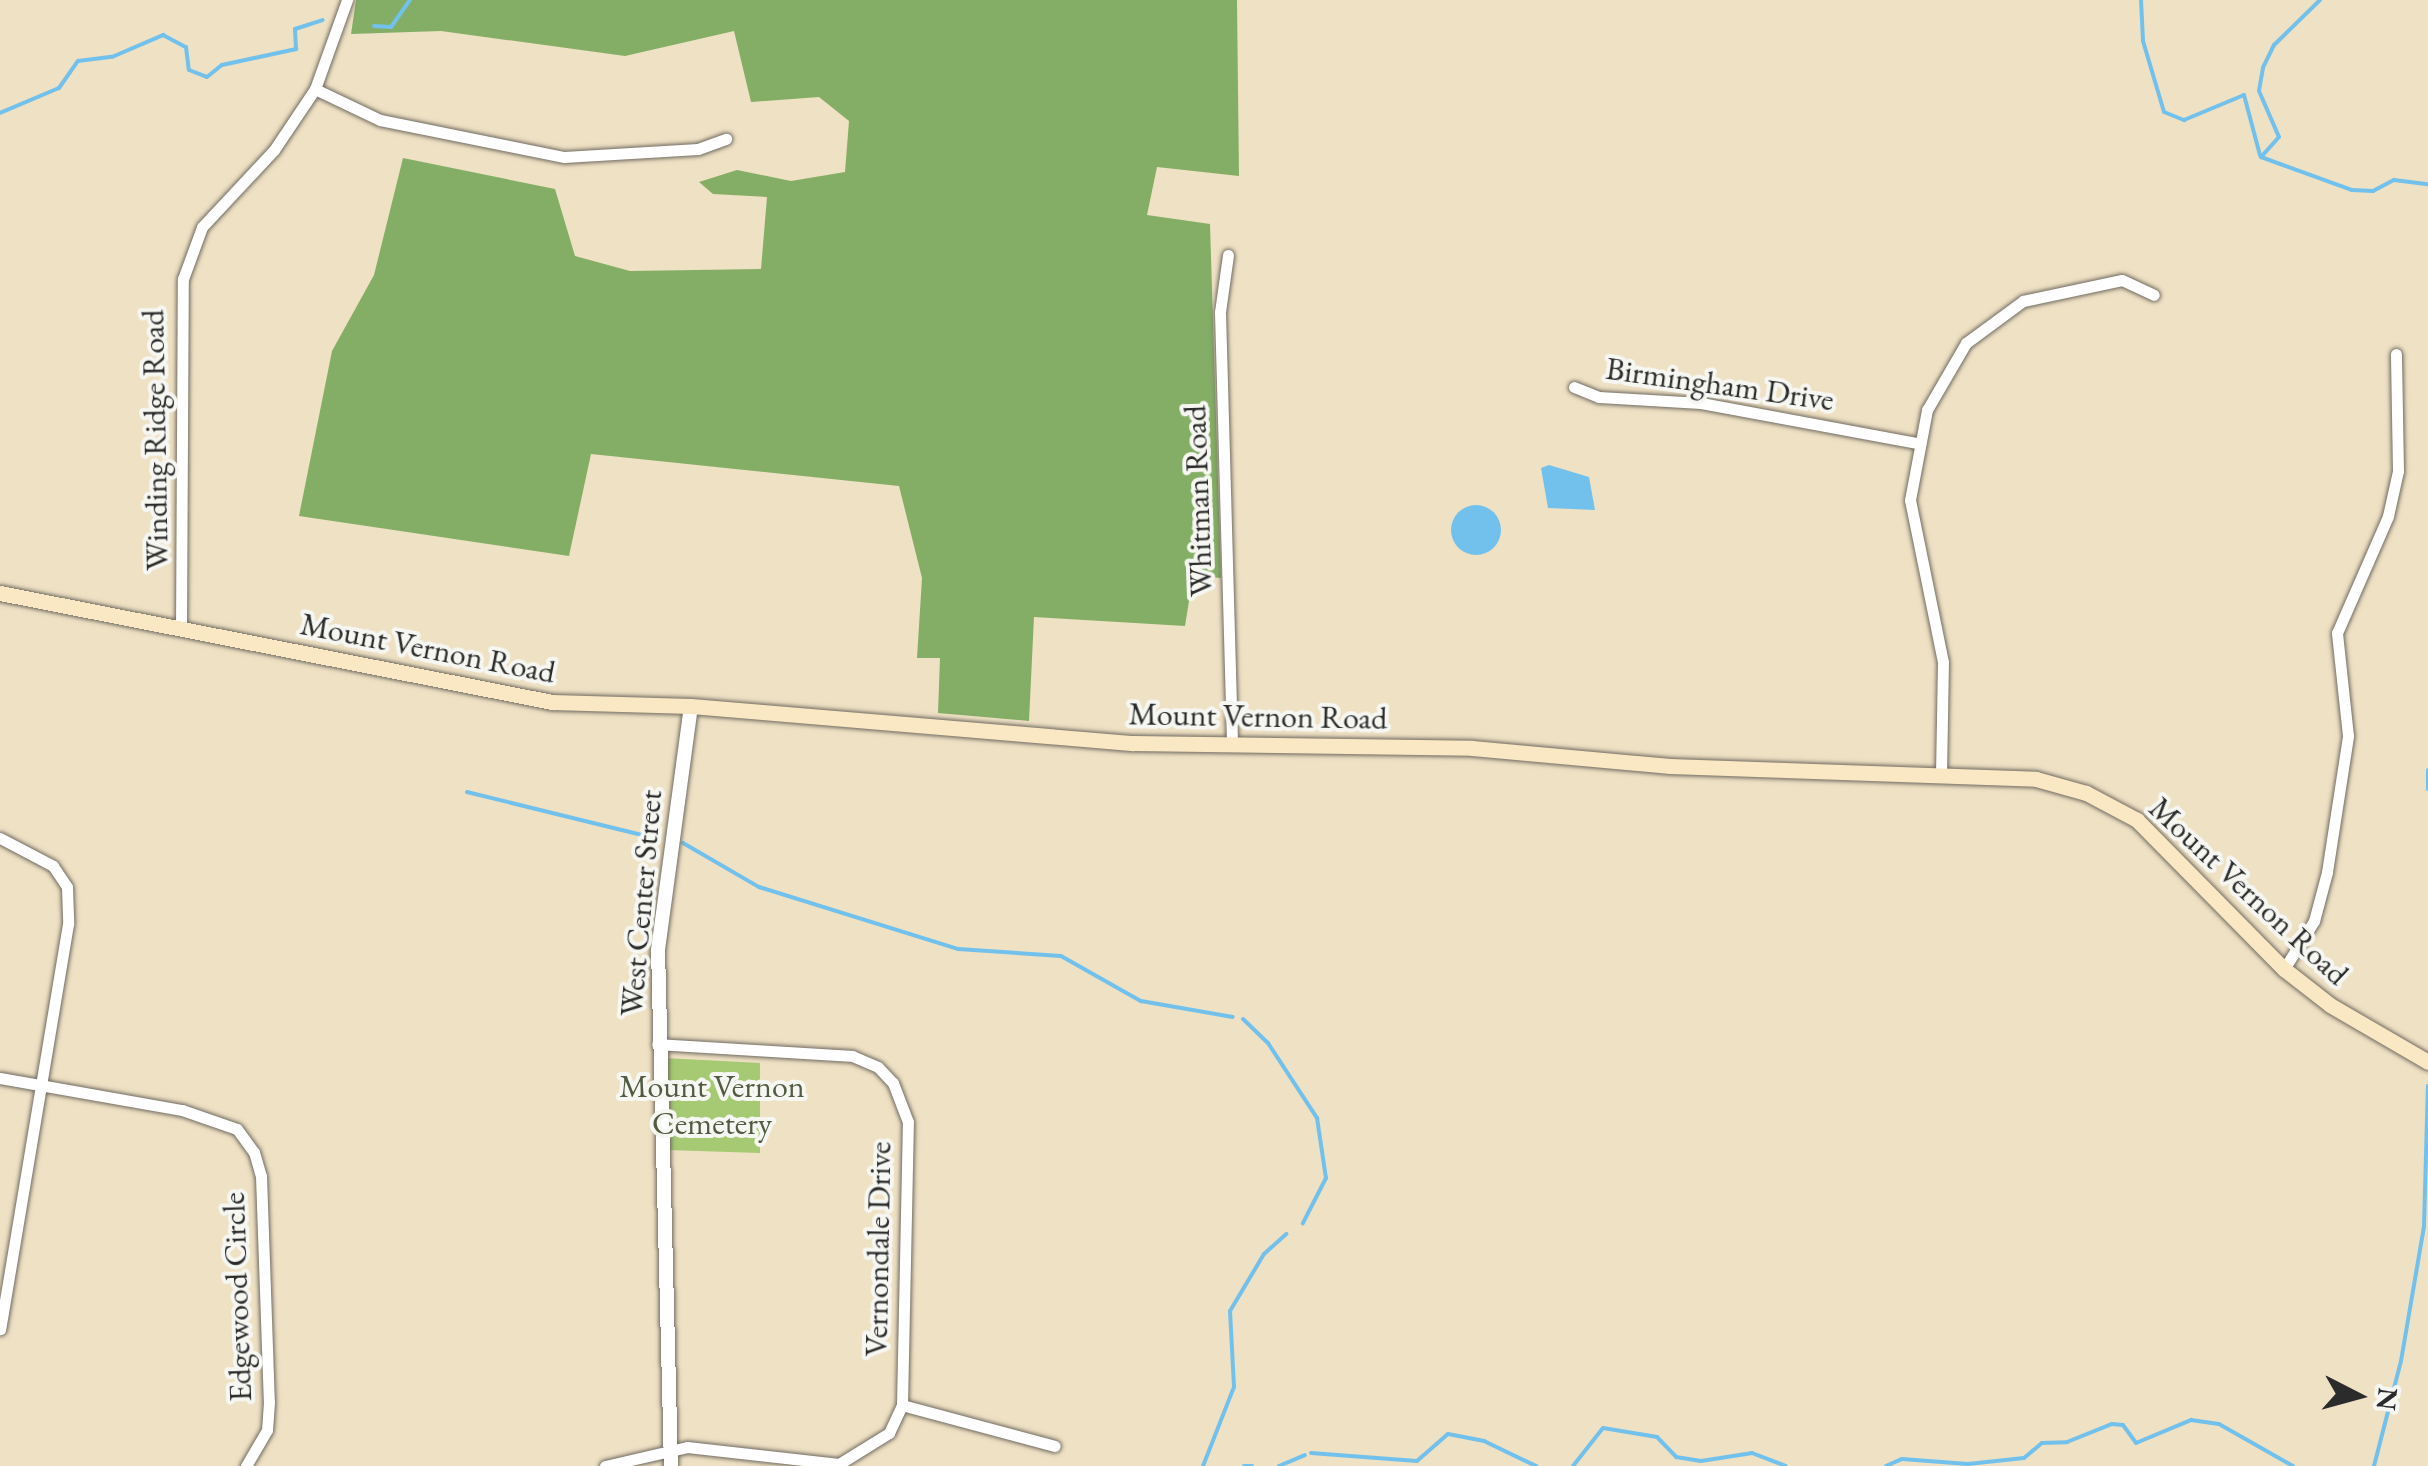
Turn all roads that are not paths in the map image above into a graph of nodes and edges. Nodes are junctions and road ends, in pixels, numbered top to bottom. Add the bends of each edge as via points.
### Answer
1 (347, 0) edge
2 (315, 89) junction
3 (726, 139) dead end
4 (1228, 255) dead end
5 (2154, 294) dead end
6 (2396, 354) dead end
7 (1574, 387) dead end
8 (1916, 443) junction
9 (0, 594) edge
10 (182, 630) junction
11 (691, 706) junction
12 (1232, 746) junction
13 (1940, 775) junction
14 (0, 838) edge
15 (2284, 970) junction
16 (657, 1044) junction
17 (2428, 1062) edge
18 (0, 1078) edge
19 (41, 1086) junction
20 (0, 1329) edge
21 (902, 1405) junction
22 (1055, 1446) dead end
23 (671, 1460) edge
24 (246, 1466) edge
25 (604, 1466) edge

1 - 2 street, Winding Ridge Road
2 - 3 street via 380,120 564,157 698,149
2 - 10 street, Winding Ridge Road via 274,150 202,227 183,279
4 - 12 street, Whitman Road via 1220,312
5 - 8 street via 2122,280 2088,284 2023,301 1994,318 1944,374
6 - 15 street via 2398,471 2388,516 2337,633 2348,736 2327,872 2314,921
7 - 8 street, Birmingham Drive via 1598,397 1701,403
8 - 13 street via 1910,500 1943,662
9 - 10 main road, Mount Vernon Road
10 - 11 main road, Mount Vernon Road via 328,655 481,693
11 - 12 main road, Mount Vernon Road
11 - 16 street, West Center Street via 658,950
12 - 13 main road, Mount Vernon Road via 1472,748 1670,766
13 - 15 main road, Mount Vernon Road via 2036,778 2114,806 2151,831
14 - 19 street via 35,851 68,887
15 - 17 main road, Mount Vernon Road
16 - 21 street, Vernondale Drive via 852,1056 878,1067 893,1084 908,1122
16 - 23 street, West Center Street
18 - 19 street, Edgewood Circle
19 - 20 street
19 - 24 street, Edgewood Circle via 182,1110 237,1129 254,1152 262,1176 269,1402 267,1430
21 - 22 street
21 - 23 street, Vernondale Drive via 889,1433 839,1464 700,1448
23 - 25 street, Vernondale Drive

